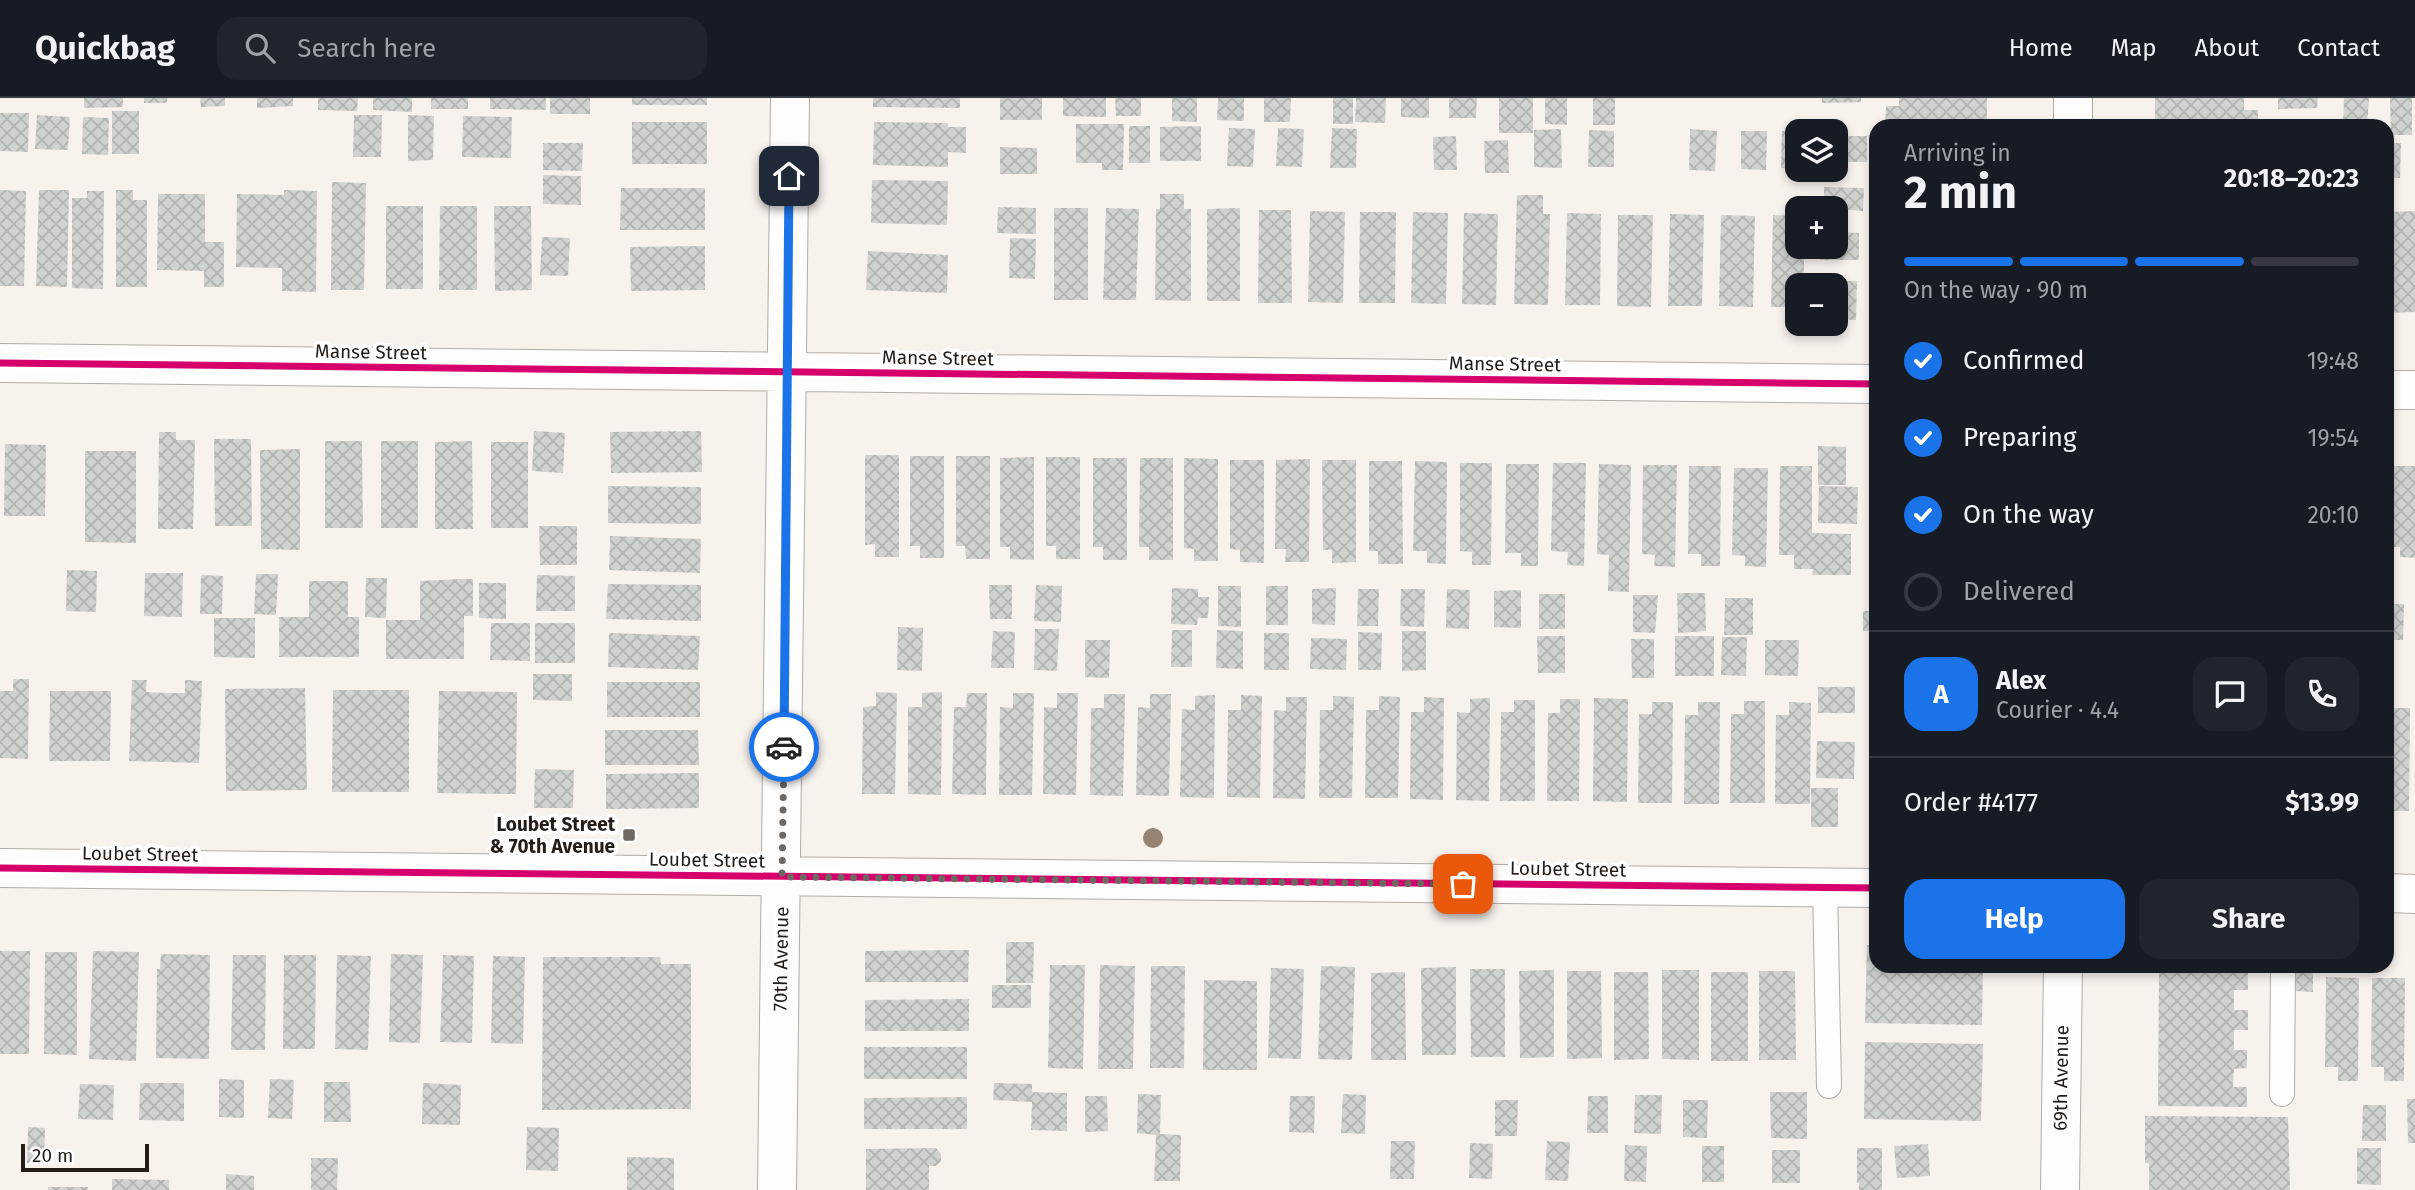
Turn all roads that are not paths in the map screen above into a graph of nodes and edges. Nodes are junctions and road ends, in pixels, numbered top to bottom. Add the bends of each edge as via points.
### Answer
1 (790, 98) edge
2 (2073, 98) edge
3 (2073, 119) edge
4 (0, 363) edge
5 (788, 372) junction
6 (1869, 384) edge
7 (2394, 390) edge
8 (2415, 390) edge
9 (0, 868) edge
10 (782, 877) junction
11 (1825, 887) junction
12 (1869, 888) edge
13 (2394, 893) edge
14 (2415, 894) edge
15 (2063, 973) edge
16 (2283, 973) edge
17 (1829, 1086) dead end
18 (2281, 1094) dead end
19 (778, 1190) edge
20 (2060, 1190) edge

1 - 5 street, 70th Avenue
2 - 3 street
4 - 5 street, Manse Street
5 - 6 street, Manse Street
5 - 10 street, 70th Avenue
7 - 8 street
9 - 10 street, Loubet Street
10 - 11 street, Loubet Street
10 - 19 street, 70th Avenue
11 - 12 street, Loubet Street
11 - 17 lane
13 - 14 street
15 - 20 street, 69th Avenue
16 - 18 lane

